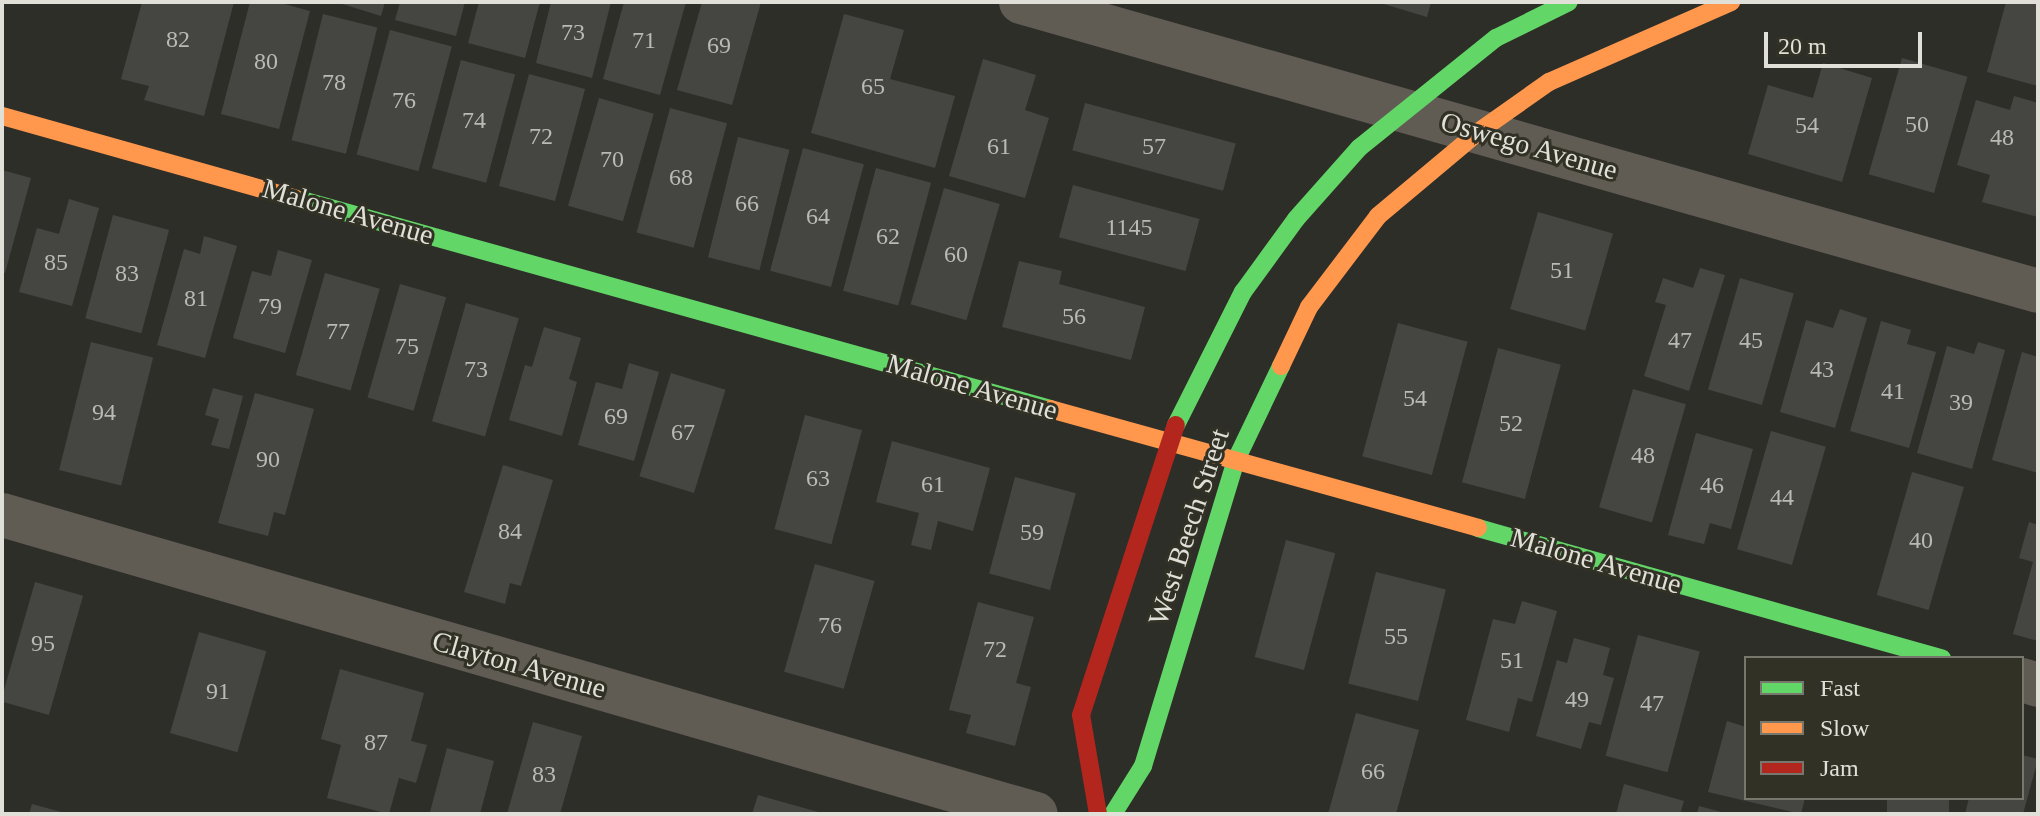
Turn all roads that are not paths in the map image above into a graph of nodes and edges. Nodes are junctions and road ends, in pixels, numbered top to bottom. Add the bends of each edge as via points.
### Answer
1 (1021, 2) edge
2 (1569, 2) edge
3 (1731, 2) edge
4 (1403, 110) junction
5 (2, 116) edge
6 (1478, 132) junction
7 (2038, 291) edge
8 (1168, 441) junction
9 (1236, 460) junction
10 (2, 515) edge
11 (1935, 656) edge
12 (1036, 814) edge
13 (1098, 814) edge
14 (1113, 814) edge

1 - 4 street, Oswego Avenue
2 - 4 main road, West Beech Street via 1496,38
3 - 6 main road, West Beech Street via 1549,82
4 - 6 street, Oswego Avenue
4 - 8 main road, West Beech Street via 1359,148 1296,219 1243,292
5 - 8 main road, Malone Avenue
6 - 7 street, Oswego Avenue
6 - 9 main road, West Beech Street via 1378,216 1309,307
8 - 9 main road, Malone Avenue
8 - 13 main road, West Beech Street via 1081,715
9 - 11 main road, Malone Avenue
9 - 14 main road, West Beech Street via 1143,766
10 - 12 street, Clayton Avenue

